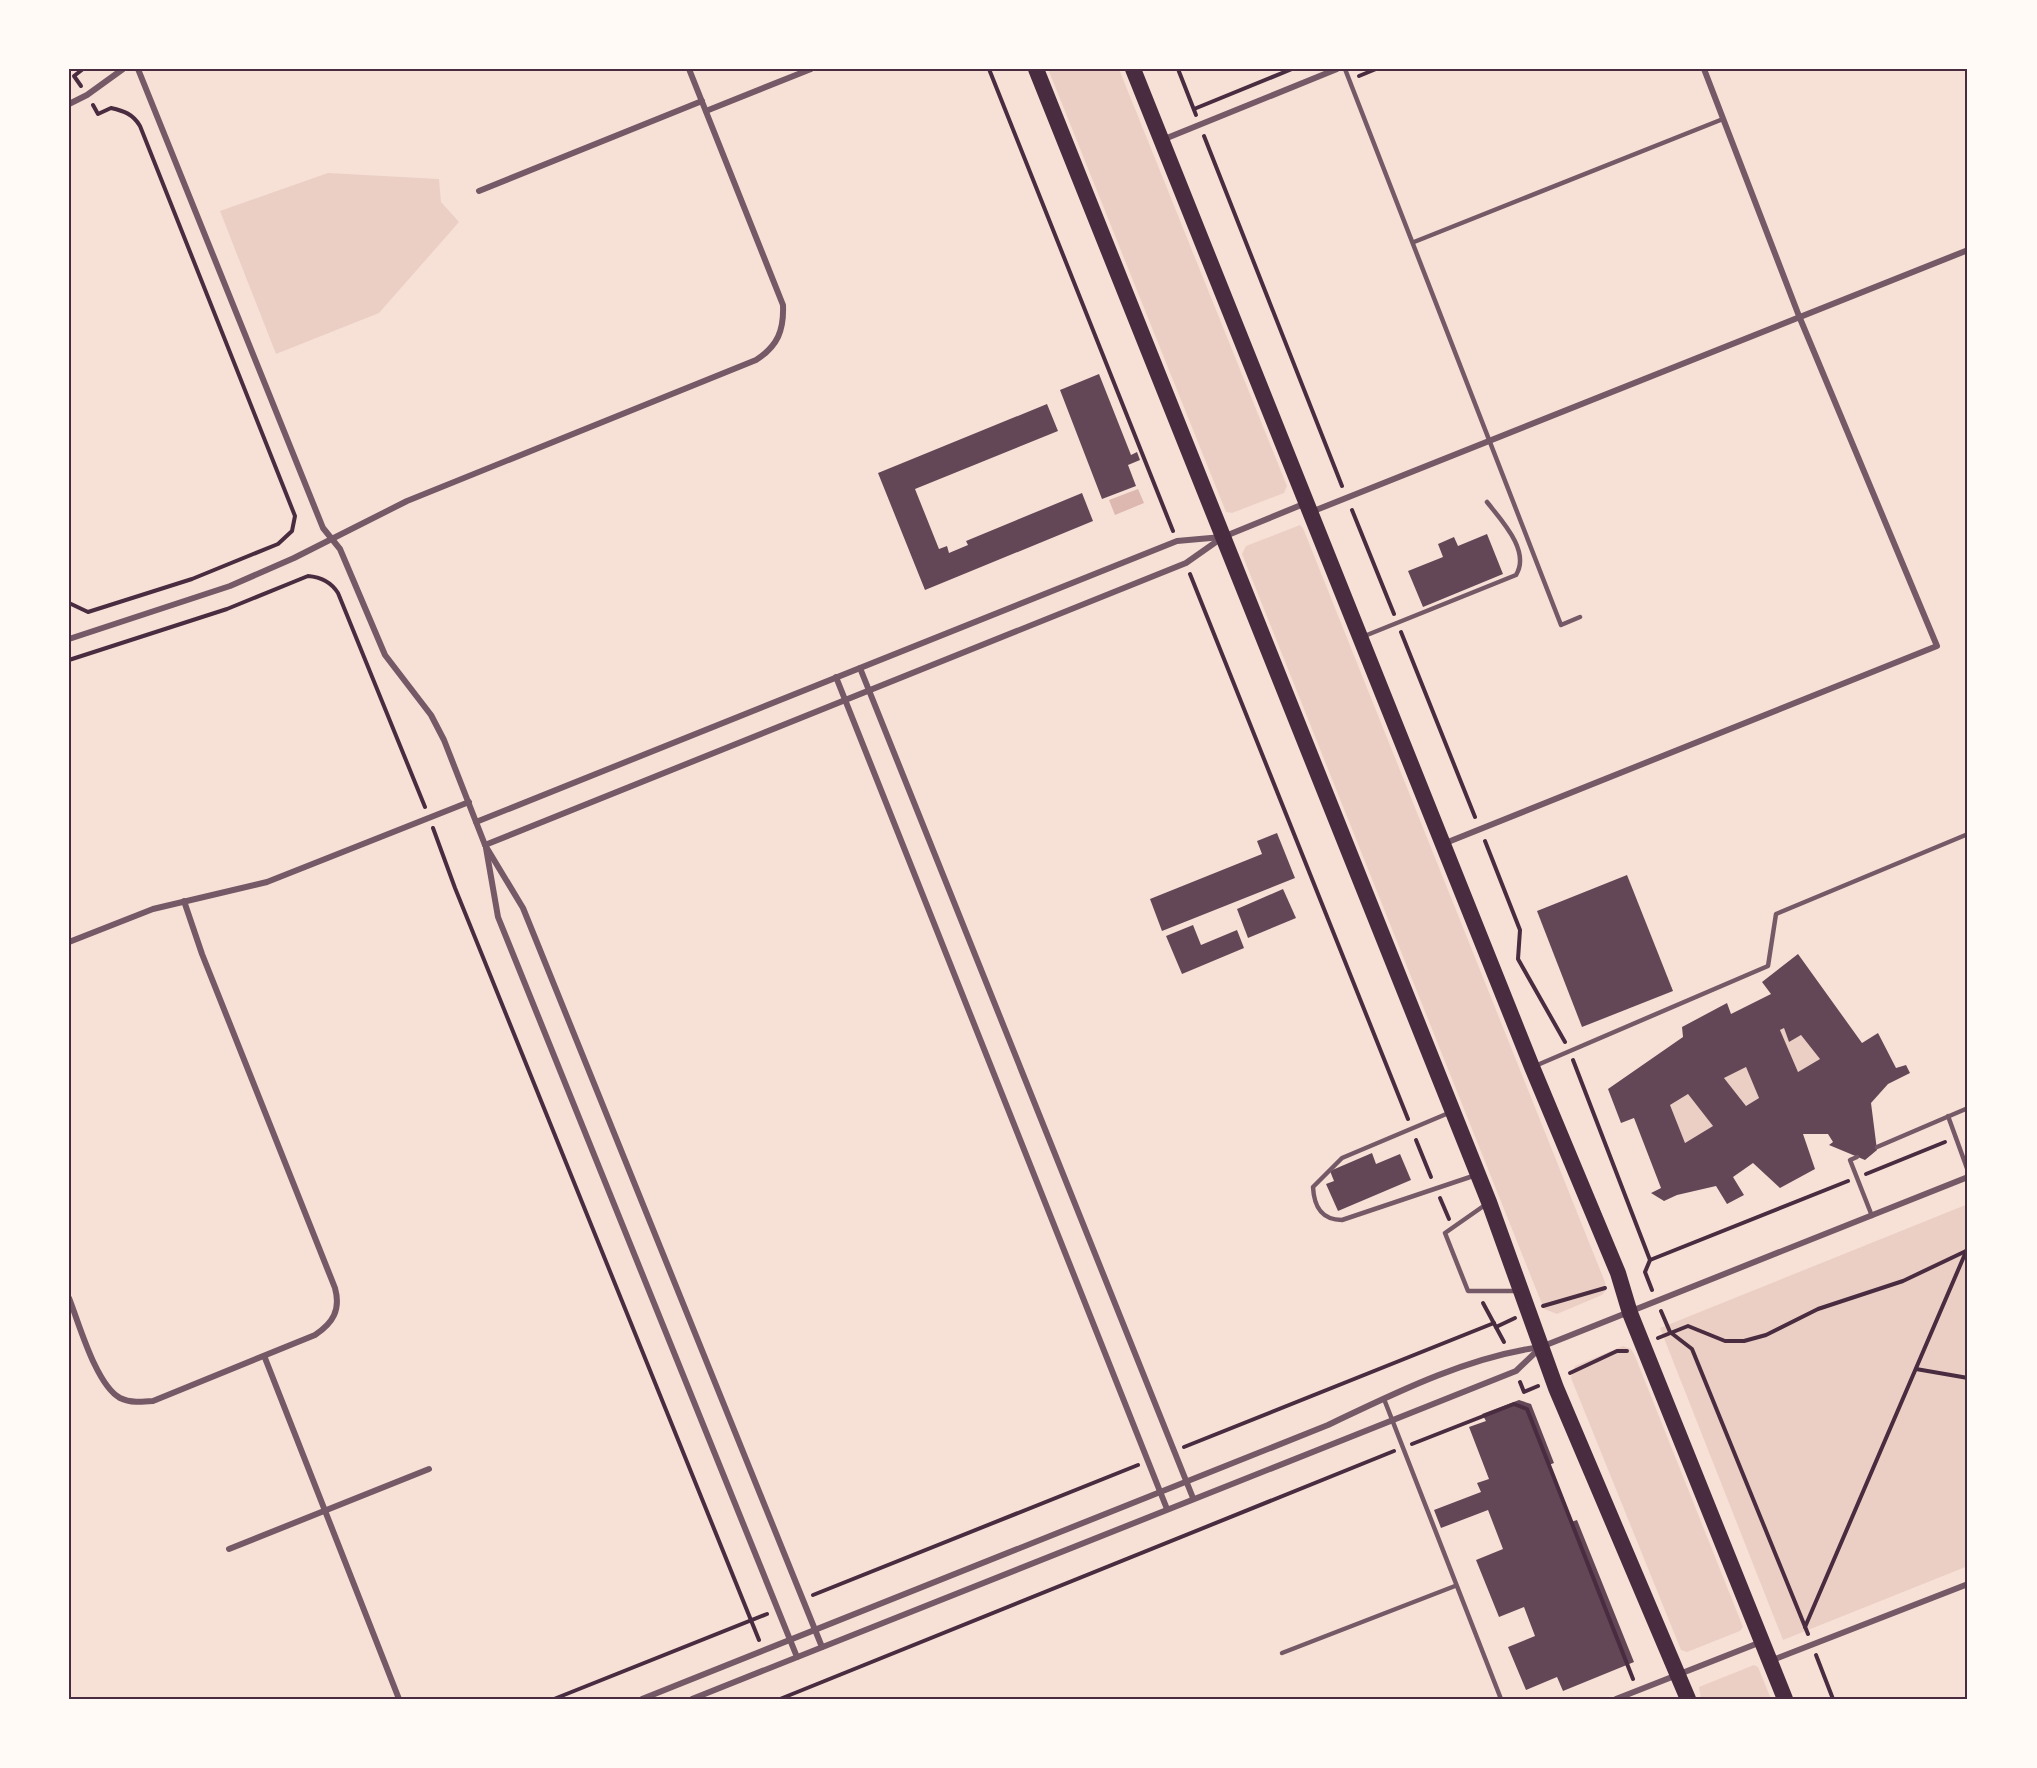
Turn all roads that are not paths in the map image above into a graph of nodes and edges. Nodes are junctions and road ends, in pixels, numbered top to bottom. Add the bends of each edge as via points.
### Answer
1 (123, 69) edge
2 (138, 69) edge
3 (689, 69) edge
4 (811, 69) edge
5 (1036, 69) edge
6 (1133, 69) edge
7 (1337, 69) edge
8 (1345, 69) edge
9 (1704, 69) edge
10 (702, 101) junction
11 (69, 104) edge
12 (706, 111) junction
13 (1723, 119) junction
14 (1162, 140) junction
15 (479, 191) dead end
16 (1414, 242) junction
17 (1968, 250) edge
18 (1799, 316) junction
19 (1488, 440) junction
20 (1486, 502) dead end
21 (1308, 508) junction
22 (1223, 537) junction
23 (332, 538) junction
24 (1580, 617) dead end
25 (1360, 638) junction
26 (69, 639) edge
27 (860, 668) junction
28 (836, 677) junction
29 (869, 693) junction
30 (846, 701) junction
31 (469, 802) junction
32 (476, 822) junction
33 (1968, 834) edge
34 (1443, 844) junction
35 (485, 845) junction
36 (184, 901) junction
37 (69, 942) edge
38 (1532, 1067) junction
39 (1968, 1108) edge
40 (1452, 1111) junction
41 (1948, 1116) junction
42 (1877, 1147) dead end
43 (1857, 1157) dead end
44 (1968, 1171) edge
45 (1478, 1174) junction
46 (1968, 1177) edge
47 (1489, 1202) junction
48 (1872, 1216) junction
49 (1521, 1291) junction
50 (69, 1298) edge
51 (1630, 1313) junction
52 (1541, 1347) junction
53 (265, 1358) junction
54 (1384, 1399) junction
55 (1394, 1421) junction
56 (429, 1469) dead end
57 (1187, 1481) junction
58 (1161, 1492) junction
59 (1193, 1498) junction
60 (1167, 1509) junction
61 (324, 1510) junction
62 (229, 1549) dead end
63 (1968, 1584) edge
64 (1455, 1587) junction
65 (814, 1629) junction
66 (790, 1639) junction
67 (1762, 1642) junction
68 (822, 1647) junction
69 (1282, 1653) dead end
70 (798, 1657) junction
71 (1769, 1662) junction
72 (1678, 1676) junction
73 (399, 1699) edge
74 (642, 1699) edge
75 (692, 1699) edge
76 (1501, 1699) edge
77 (1616, 1699) edge
78 (1688, 1699) edge
79 (1785, 1699) edge

1 - 11 street
2 - 23 street via 323,528
3 - 10 street
4 - 12 street
5 - 22 highway
6 - 14 highway
7 - 14 street
8 - 16 lane
9 - 13 street
10 - 12 street
10 - 15 street
12 - 23 street via 783,305 779,338 773,347 756,360 407,501
13 - 16 lane
13 - 18 street
14 - 21 highway
16 - 19 lane
17 - 18 street
18 - 19 street
18 - 34 street via 1937,646
19 - 21 street via 1347,498
19 - 24 lane via 1562,625
20 - 25 lane via 1508,530 1520,556 1516,575
21 - 22 street
21 - 25 highway
22 - 27 street via 1177,541
22 - 29 street via 1186,563
22 - 40 highway
23 - 26 street via 230,586
23 - 31 street via 385,655 431,715
25 - 34 highway
27 - 28 street
27 - 29 street
28 - 30 street
28 - 32 street
29 - 30 street
29 - 57 street
30 - 35 street
30 - 58 street
31 - 32 street
31 - 36 street via 267,882
32 - 35 street
33 - 38 lane via 1776,914 1768,966
34 - 38 highway
35 - 65 street via 523,908
35 - 66 street via 498,917
36 - 37 street
36 - 53 street via 338,1299 334,1318 326,1328
38 - 51 highway via 1621,1282
39 - 41 lane
40 - 45 highway
40 - 45 lane via 1342,1158 1313,1187 1314,1201 1330,1220 1342,1220
41 - 42 lane
41 - 44 lane
43 - 48 lane via 1850,1160
45 - 47 highway
46 - 48 street
47 - 49 highway
47 - 49 lane via 1445,1233 1468,1291
48 - 51 street
49 - 52 highway
50 - 53 street via 100,1374 118,1397 130,1401 153,1401
51 - 52 street
51 - 67 highway
52 - 54 street via 1509,1352
52 - 55 street via 1516,1371
52 - 72 highway
53 - 61 street
54 - 55 lane
54 - 57 street
55 - 59 street
55 - 64 lane
56 - 61 street
57 - 58 street
57 - 59 street
58 - 60 street
58 - 65 street
59 - 60 street
60 - 68 street
61 - 62 street
61 - 73 street
63 - 71 street
64 - 69 lane
64 - 76 lane
65 - 66 street
65 - 68 street
66 - 70 street
66 - 74 street
67 - 71 highway
67 - 72 street
68 - 70 street
70 - 75 street
71 - 79 highway
72 - 77 street
72 - 78 highway

